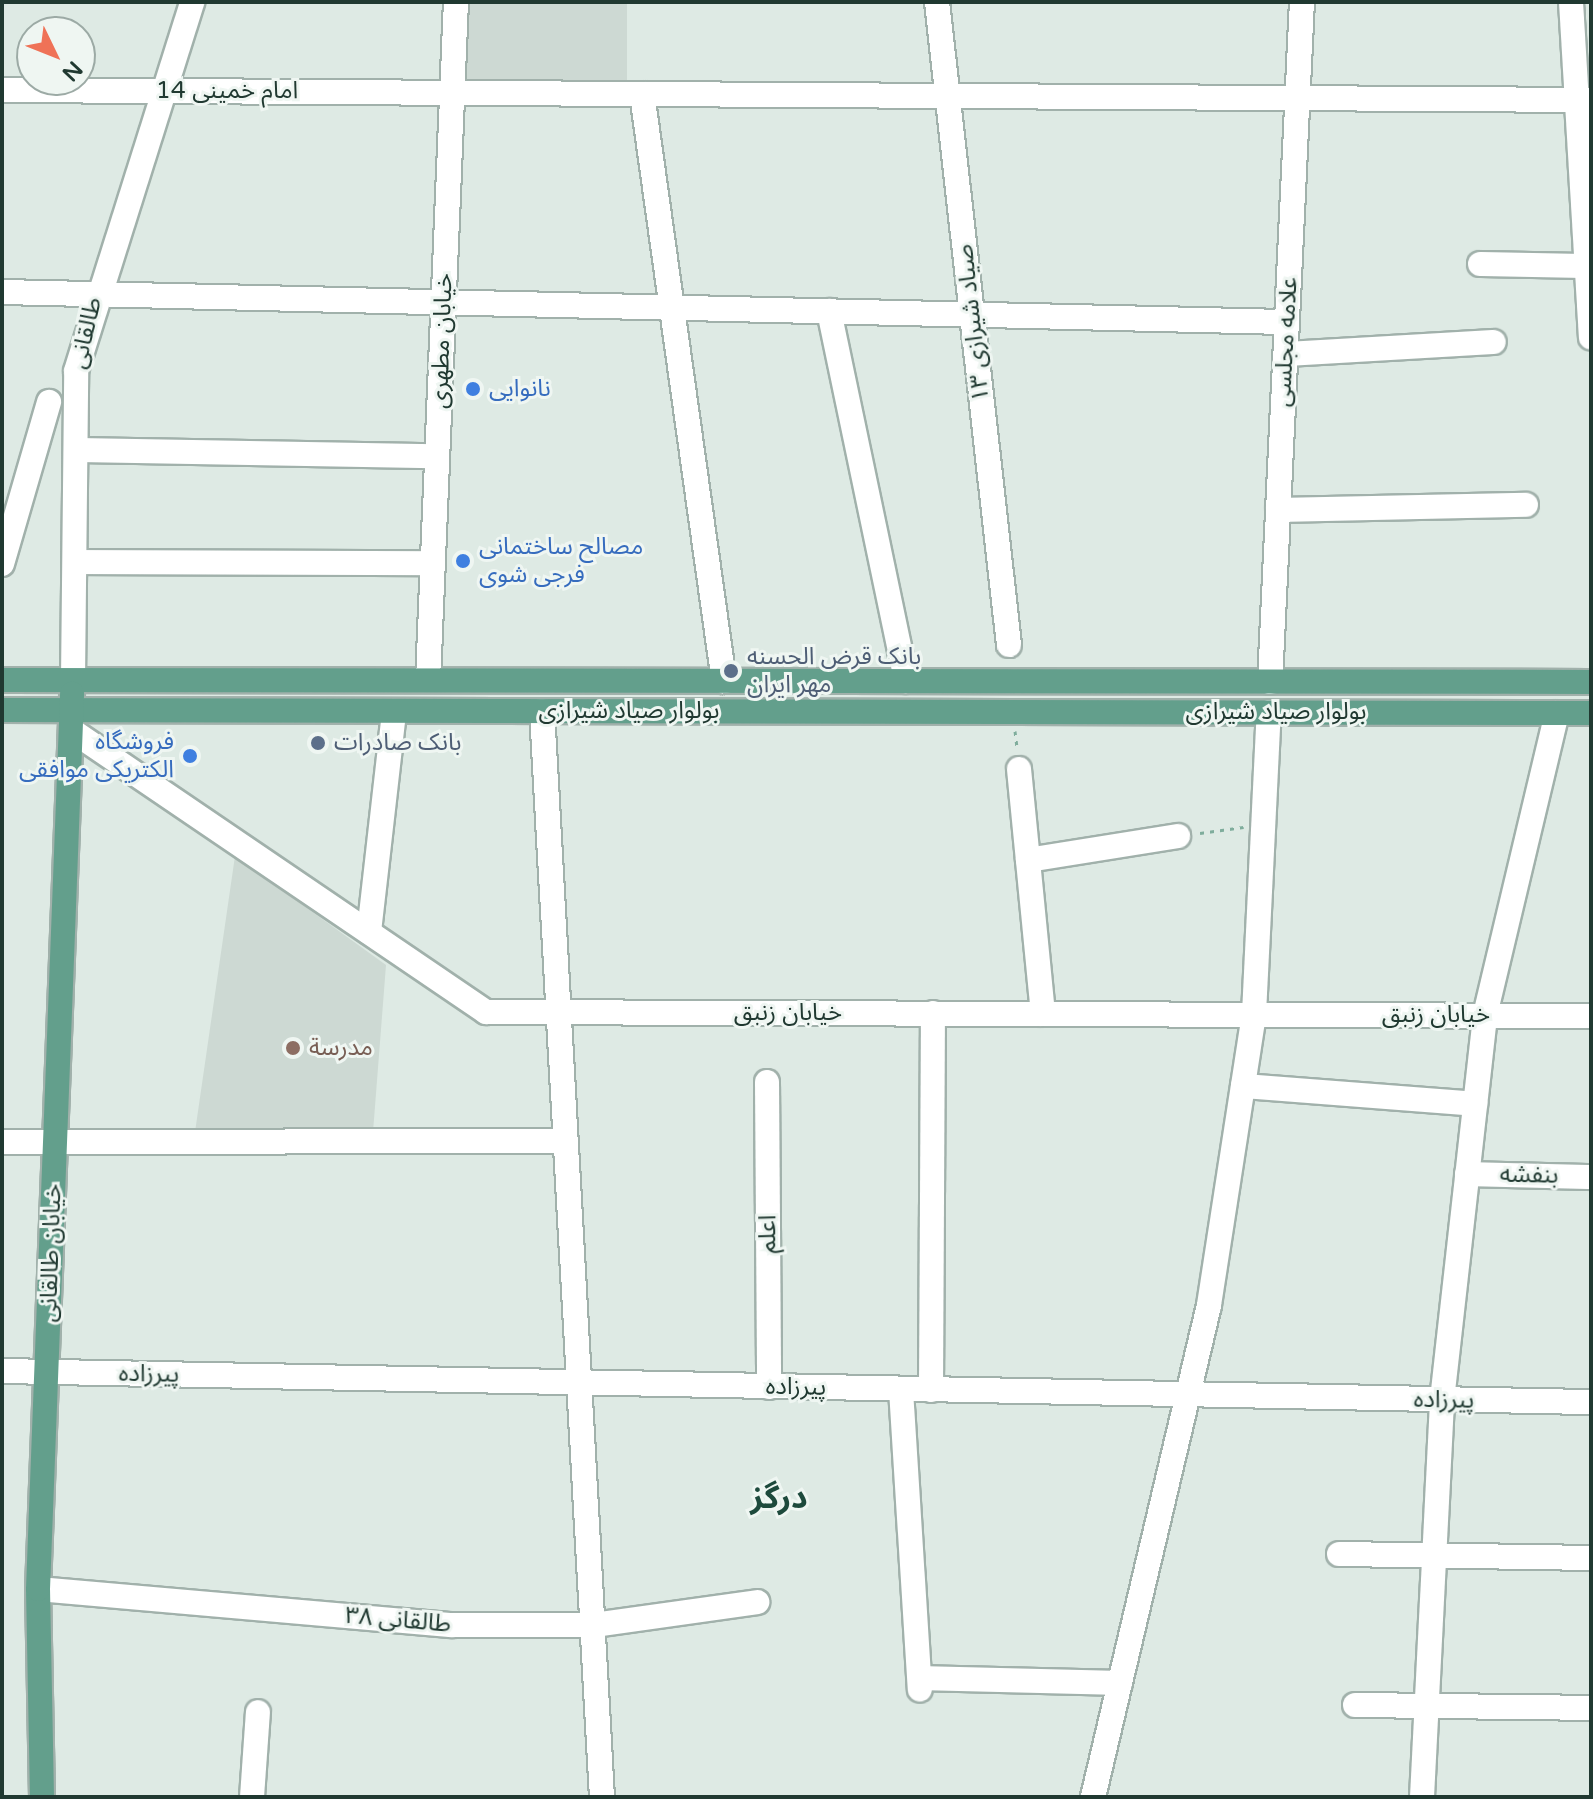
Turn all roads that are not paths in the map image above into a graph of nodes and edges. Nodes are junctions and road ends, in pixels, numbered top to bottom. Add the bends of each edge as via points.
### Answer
1 (192, 2) edge
2 (456, 2) edge
3 (937, 2) edge
4 (1302, 2) edge
5 (1571, 2) edge
6 (2, 90) edge
7 (162, 91) junction
8 (452, 93) junction
9 (642, 94) junction
10 (947, 98) junction
11 (1298, 98) junction
12 (1583, 100) edge
13 (1480, 264) dead end
14 (1585, 266) junction
15 (2, 292) edge
16 (94, 294) junction
17 (444, 303) junction
18 (672, 308) junction
19 (829, 311) junction
20 (972, 315) junction
21 (1287, 322) junction
22 (1591, 337) edge
23 (1494, 342) dead end
24 (1286, 354) junction
25 (49, 402) dead end
26 (76, 450) junction
27 (437, 456) junction
28 (1526, 505) dead end
29 (1278, 510) junction
30 (76, 562) junction
31 (433, 563) junction
32 (2, 564) edge
33 (1009, 645) dead end
34 (2, 680) edge
35 (73, 680) junction
36 (428, 680) junction
37 (724, 681) junction
38 (906, 681) junction
39 (1270, 682) junction
40 (1591, 682) edge
41 (2, 710) edge
42 (394, 711) junction
43 (542, 711) junction
44 (1269, 712) junction
45 (1557, 713) junction
46 (1591, 713) edge
47 (71, 720) junction
48 (1019, 769) road end
49 (1178, 836) road end
50 (1028, 860) junction
51 (369, 932) junction
52 (558, 1012) junction
53 (933, 1013) junction
54 (1043, 1014) junction
55 (1254, 1014) junction
56 (1485, 1015) junction
57 (1591, 1016) edge
58 (767, 1082) dead end
59 (1243, 1086) junction
60 (1475, 1104) junction
61 (56, 1141) junction
62 (565, 1141) junction
63 (2, 1142) edge
64 (1467, 1174) junction
65 (1591, 1177) edge
66 (2, 1371) edge
67 (47, 1372) junction
68 (578, 1383) junction
69 (769, 1387) junction
70 (901, 1390) junction
71 (931, 1390) junction
72 (1187, 1396) junction
73 (1442, 1400) junction
74 (1591, 1402) edge
75 (1339, 1554) dead end
76 (1435, 1556) junction
77 (1591, 1558) edge
78 (38, 1589) junction
79 (757, 1602) dead end
80 (594, 1625) junction
81 (1120, 1683) junction
82 (1355, 1705) dead end
83 (1427, 1706) junction
84 (1591, 1708) edge
85 (258, 1712) dead end
86 (42, 1797) edge
87 (252, 1797) edge
88 (602, 1797) edge
89 (1093, 1797) edge
90 (1422, 1797) edge

1 - 7 street, طالقانی
2 - 8 street, خیابان مطهری
3 - 10 street, صیاد شیرازی ۱۳
4 - 11 street, علامه مجلسی
5 - 12 street
6 - 7 street, امام خمینی 14
7 - 8 street, امام خمینی 14
7 - 16 street, طالقانی
8 - 9 street, امام خمینی 14
8 - 17 street, خیابان مطهری
9 - 10 street, امام خمینی 14
9 - 18 street
10 - 11 street, امام خمینی 14
10 - 20 street, صیاد شیرازی ۱۳
11 - 12 street, امام خمینی 14
11 - 21 street, علامه مجلسی
12 - 14 street
13 - 14 street
14 - 22 street
15 - 16 street
16 - 17 street
16 - 26 street, طالقانی via 76,371
17 - 18 street
17 - 27 street, خیابان مطهری
18 - 19 street
18 - 37 street
19 - 20 street
19 - 38 street
20 - 21 street
20 - 33 street, صیاد شیرازی ۱۳
21 - 24 street, علامه مجلسی
23 - 24 street
24 - 29 street, علامه مجلسی
25 - 32 street
26 - 27 street
26 - 30 street, طالقانی
27 - 31 street, خیابان مطهری
28 - 29 street
29 - 39 street, علامه مجلسی
30 - 31 street
30 - 35 street, طالقانی
31 - 36 street, خیابان مطهری
34 - 35 main road, بولوار صیاد شیرازی
35 - 36 main road, بولوار صیاد شیرازی
35 - 47 main road, خیابان طالقانی
36 - 37 main road, بولوار صیاد شیرازی
37 - 38 main road, بولوار صیاد شیرازی
38 - 39 main road, بولوار صیاد شیرازی
39 - 40 main road, بولوار صیاد شیرازی
39 - 44 main road
41 - 47 main road, بولوار صیاد شیرازی
42 - 43 main road, بولوار صیاد شیرازی
42 - 47 main road, بولوار صیاد شیرازی
42 - 51 street
43 - 44 main road, بولوار صیاد شیرازی
43 - 52 street
44 - 45 main road, بولوار صیاد شیرازی
44 - 55 street
45 - 46 main road, بولوار صیاد شیرازی
45 - 56 street
47 - 51 street, خیابان زنبق
47 - 61 main road, خیابان طالقانی
48 - 50 street
49 - 50 street
50 - 54 street
51 - 52 street, خیابان زنبق via 486,1012
52 - 53 street, خیابان زنبق
52 - 62 street
53 - 54 street, خیابان زنبق
53 - 71 street
54 - 55 street, خیابان زنبق
55 - 56 street, خیابان زنبق
55 - 59 street
56 - 57 street, خیابان زنبق
56 - 60 street
58 - 69 street, اعلم
59 - 60 street
59 - 72 street
60 - 64 street
61 - 62 street
61 - 63 street
61 - 67 main road, خیابان طالقانی
62 - 68 street
64 - 65 street, بنفشه
64 - 73 street
66 - 67 street, پیرزاده
67 - 68 street, پیرزاده
67 - 78 main road, خیابان طالقانی
68 - 69 street, پیرزاده
68 - 80 street
69 - 70 street, پیرزاده
70 - 71 street, پیرزاده
70 - 81 street via 920,1683
71 - 72 street, پیرزاده
72 - 73 street, پیرزاده
72 - 81 street
73 - 74 street, پیرزاده
73 - 76 street
75 - 76 street
76 - 77 street
76 - 83 street
78 - 80 street, طالقانی ۳۸ via 452,1625
78 - 86 main road, خیابان طالقانی
79 - 80 street, طالقانی ۳۸
80 - 88 street
81 - 89 street
82 - 83 street
83 - 84 street
83 - 90 street
85 - 87 street

